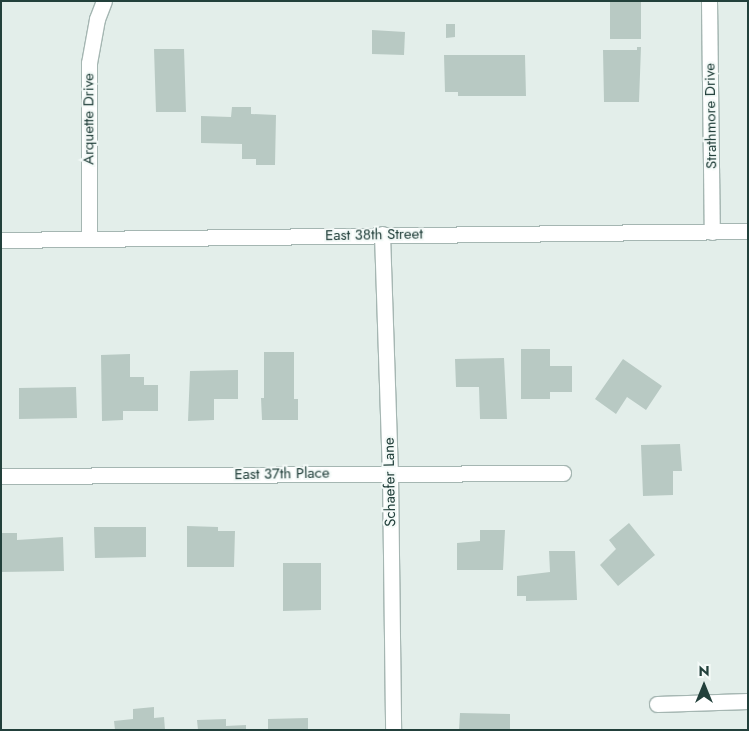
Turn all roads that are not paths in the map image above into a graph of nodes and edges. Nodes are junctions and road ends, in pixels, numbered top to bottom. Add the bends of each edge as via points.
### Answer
1 (104, 1) edge
2 (709, 1) edge
3 (748, 231) edge
4 (712, 232) junction
5 (382, 234) junction
6 (89, 239) junction
7 (1, 240) edge
8 (390, 472) junction
9 (563, 473) dead end
10 (1, 476) edge
11 (748, 701) edge
12 (657, 704) dead end
13 (393, 730) edge

1 - 6 street, Arquette Drive via 89,63
2 - 4 street, Strathmore Drive
3 - 4 street, East 38th Street
4 - 5 street, East 38th Street
5 - 6 street, East 38th Street
5 - 8 street, Schaefer Lane
6 - 7 street, East 38th Street
8 - 9 street, East 37th Place
8 - 10 street, East 37th Place
8 - 13 street, Schaefer Lane
11 - 12 street

